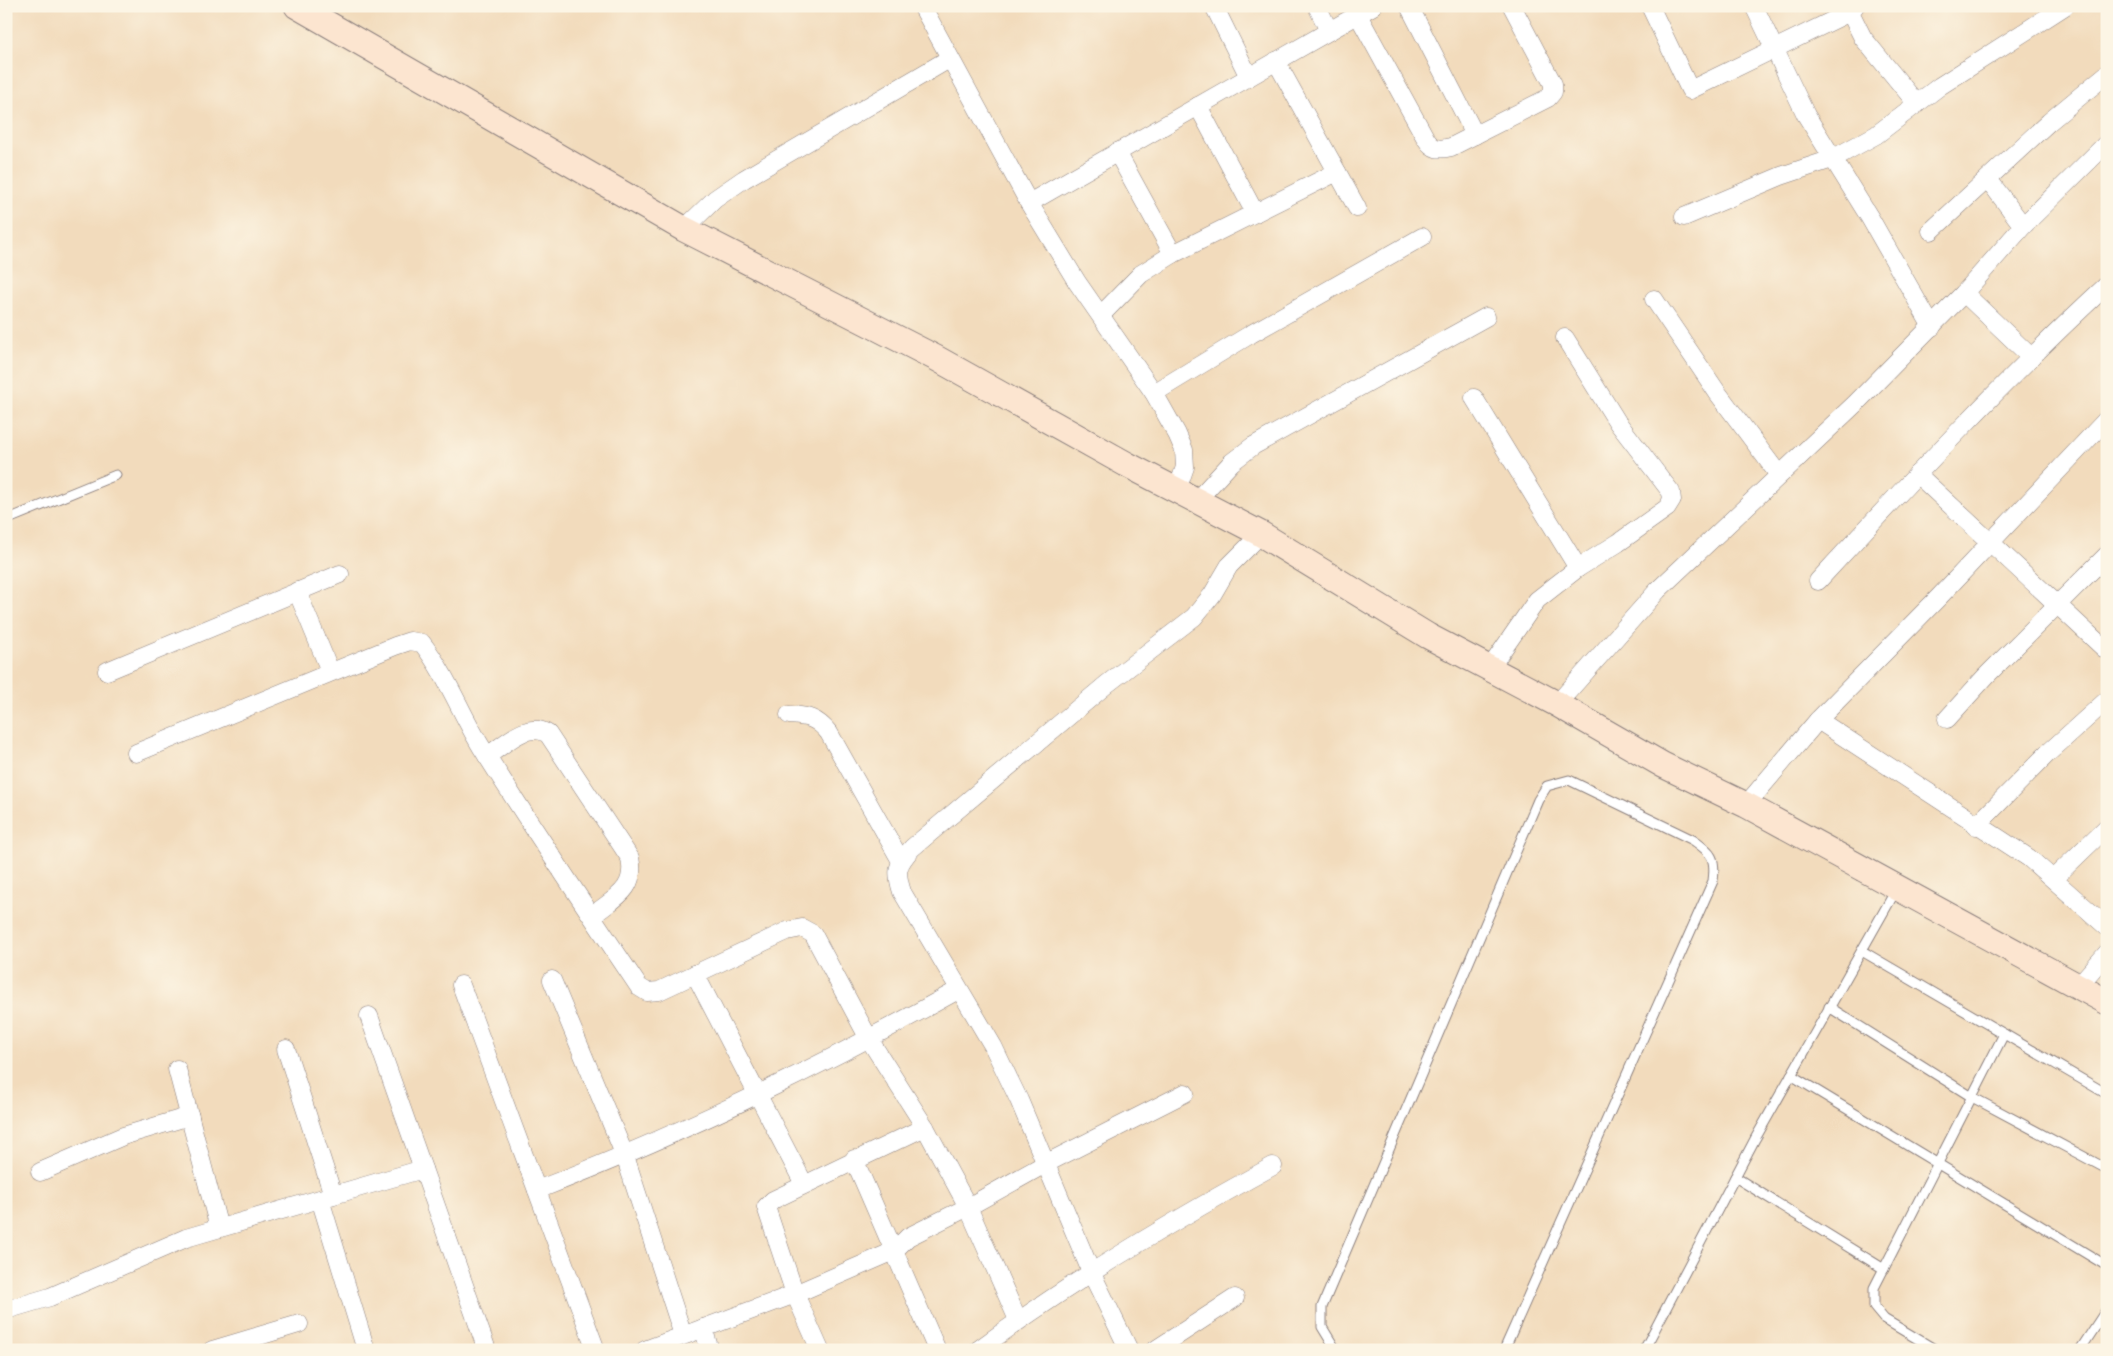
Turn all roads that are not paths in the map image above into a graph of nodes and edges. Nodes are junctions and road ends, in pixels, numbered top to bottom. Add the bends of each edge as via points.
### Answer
1 (297, 6) edge
2 (922, 6) edge
3 (1214, 6) edge
4 (1316, 6) edge
5 (1410, 6) edge
6 (1512, 6) edge
7 (1650, 6) edge
8 (1754, 6) edge
9 (2065, 6) edge
10 (1852, 9) edge
11 (1365, 10) edge
12 (1329, 31) junction
13 (1774, 48) junction
14 (949, 59) junction
15 (1276, 61) junction
16 (2107, 74) edge
17 (1249, 77) junction
18 (1917, 104) junction
19 (1198, 106) junction
20 (1474, 135) junction
21 (2107, 143) edge
22 (1117, 152) junction
23 (1832, 159) junction
24 (1337, 172) junction
25 (1988, 179) junction
26 (1029, 203) junction
27 (1357, 208) dead end
28 (1255, 213) junction
29 (1684, 216) dead end
30 (2024, 226) junction
31 (684, 229) junction
32 (1931, 231) dead end
33 (1422, 237) dead end
34 (1173, 254) junction
35 (2107, 285) edge
36 (1964, 293) junction
37 (1654, 299) dead end
38 (1101, 315) junction
39 (1486, 317) dead end
40 (1932, 327) junction
41 (1565, 338) dead end
42 (2030, 356) junction
43 (1154, 392) junction
44 (1474, 398) dead end
45 (2107, 419) edge
46 (1917, 474) junction
47 (116, 475) dead end
48 (1779, 475) junction
49 (1186, 495) junction
50 (6, 520) edge
51 (1261, 534) junction
52 (1989, 542) junction
53 (2107, 556) edge
54 (1578, 568) junction
55 (340, 574) dead end
56 (1818, 581) dead end
57 (298, 591) junction
58 (2057, 605) junction
59 (2107, 651) edge
60 (1490, 668) junction
61 (107, 671) dead end
62 (330, 671) junction
63 (2107, 700) edge
64 (1557, 704) junction
65 (789, 715) dead end
66 (1947, 719) dead end
67 (1818, 720) junction
68 (136, 753) dead end
69 (487, 756) junction
70 (1746, 805) junction
71 (1976, 826) junction
72 (2107, 828) edge
73 (901, 861) junction
74 (2054, 878) junction
75 (1897, 888) junction
76 (592, 916) junction
77 (2107, 927) edge
78 (1862, 951) junction
79 (2107, 953) edge
80 (695, 974) junction
81 (552, 980) dead end
82 (461, 985) dead end
83 (2079, 985) junction
84 (958, 990) junction
85 (2107, 1002) edge
86 (1829, 1007) junction
87 (369, 1016) dead end
88 (2004, 1034) junction
89 (870, 1039) junction
90 (286, 1049) dead end
91 (177, 1069) dead end
92 (1790, 1075) junction
93 (1185, 1093) dead end
94 (759, 1094) junction
95 (2107, 1094) edge
96 (1972, 1097) junction
97 (190, 1116) junction
98 (925, 1126) junction
99 (625, 1156) junction
100 (854, 1159) junction
101 (1045, 1164) junction
102 (1937, 1165) junction
103 (1273, 1166) dead end
104 (423, 1168) junction
105 (2107, 1169) edge
106 (40, 1172) dead end
107 (1735, 1177) junction
108 (804, 1184) junction
109 (537, 1190) junction
110 (326, 1197) junction
111 (968, 1207) junction
112 (220, 1228) junction
113 (894, 1251) junction
114 (2107, 1266) edge
115 (1884, 1269) junction
116 (1092, 1274) junction
117 (795, 1294) junction
118 (1235, 1298) dead end
119 (2107, 1309) edge
120 (6, 1310) edge
121 (1018, 1320) junction
122 (299, 1324) dead end
123 (703, 1328) junction
124 (683, 1335) junction
125 (250, 1344) edge
126 (212, 1350) edge
127 (366, 1350) edge
128 (487, 1350) edge
129 (596, 1350) edge
130 (645, 1350) edge
131 (710, 1350) edge
132 (820, 1350) edge
133 (937, 1350) edge
134 (978, 1350) edge
135 (1129, 1350) edge
136 (1155, 1350) edge
137 (1336, 1350) edge
138 (1504, 1350) edge
139 (1644, 1350) edge
140 (1936, 1350) edge
141 (2080, 1350) edge

1 - 31 street
2 - 14 street
3 - 17 street
4 - 12 street
5 - 20 street
6 - 20 street via 1553,84 1553,92 1548,98
7 - 13 street via 1690,90
8 - 13 street
9 - 18 street
10 - 13 street
10 - 18 street via 1863,38
11 - 12 street
11 - 20 street via 1432,147 1440,150 1451,147
12 - 15 street
13 - 23 street via 1806,115
14 - 26 street
14 - 31 street via 744,179 715,199
15 - 17 street
15 - 24 street
16 - 25 street
17 - 19 street
18 - 23 street via 1876,135
19 - 22 street
19 - 28 street
21 - 30 street
22 - 26 street
22 - 34 street
23 - 29 street
23 - 40 street
24 - 27 street
24 - 28 street
25 - 30 street
25 - 32 street
26 - 38 street
28 - 34 street
30 - 36 street
31 - 49 street via 936,358
33 - 43 street
34 - 38 street via 1142,274
35 - 42 street
36 - 40 street
36 - 42 street
37 - 48 street via 1707,378
38 - 43 street
39 - 49 street via 1253,446
40 - 48 street
41 - 54 street via 1618,423 1671,492 1672,500 1667,508 1644,525
42 - 46 street
43 - 49 street via 1184,450
44 - 54 street
45 - 52 street
46 - 52 street
46 - 56 street
47 - 50 lane
48 - 64 street via 1658,590
49 - 51 street
51 - 60 street via 1428,636
51 - 73 street via 1229,566 1194,617 1100,690 912,848
52 - 58 street
52 - 67 street
53 - 58 street
54 - 60 street via 1537,600
55 - 57 street
57 - 61 street
57 - 62 street
58 - 59 street
58 - 66 street
60 - 64 street
62 - 68 street
62 - 69 street via 410,641 422,643
63 - 71 street via 2047,754
64 - 70 street via 1663,765
65 - 73 street via 819,721
67 - 70 street
67 - 71 street
69 - 76 street
69 - 76 street via 528,729 540,728 548,734 630,858 633,870 628,887
70 - 75 street
71 - 74 street via 2029,858
72 - 74 street
73 - 84 street via 897,876 902,892
74 - 77 street
75 - 78 lane
75 - 83 street
76 - 80 street via 639,987 647,992
78 - 86 lane
78 - 88 lane
79 - 83 street
80 - 89 street via 786,931 802,928 813,934 822,948
80 - 94 street
81 - 99 street
82 - 109 street
83 - 85 street
84 - 89 street
84 - 101 street via 993,1046
86 - 92 lane
86 - 96 lane
87 - 104 street
88 - 95 lane
88 - 96 lane
89 - 94 street
89 - 98 street
90 - 110 street
91 - 97 street
92 - 102 lane
92 - 107 lane
93 - 101 street
94 - 99 street
94 - 108 street
96 - 102 lane
96 - 105 lane
97 - 106 street via 123,1136
97 - 112 street
98 - 100 street
98 - 111 street
99 - 109 street
99 - 124 street
100 - 108 street
100 - 113 street
101 - 111 street
101 - 116 street
102 - 114 lane
102 - 115 lane
103 - 116 street via 1160,1230
104 - 110 street
104 - 128 street
107 - 115 lane
107 - 139 lane
108 - 117 street via 766,1207
109 - 129 street
110 - 112 street
110 - 127 street
111 - 113 street via 908,1237
111 - 121 street
112 - 120 street via 186,1238 50,1297
113 - 117 street
113 - 133 street
115 - 140 lane via 1874,1288 1874,1307 1884,1319
116 - 121 street
116 - 135 street
117 - 123 street
117 - 132 street
118 - 136 street
119 - 141 lane
121 - 134 street
122 - 125 street
123 - 124 street
123 - 131 street
124 - 130 street
125 - 126 street
137 - 138 lane via 1322,1327 1322,1307 1538,800 1548,786 1569,780 1693,840 1708,850 1715,865 1713,881

